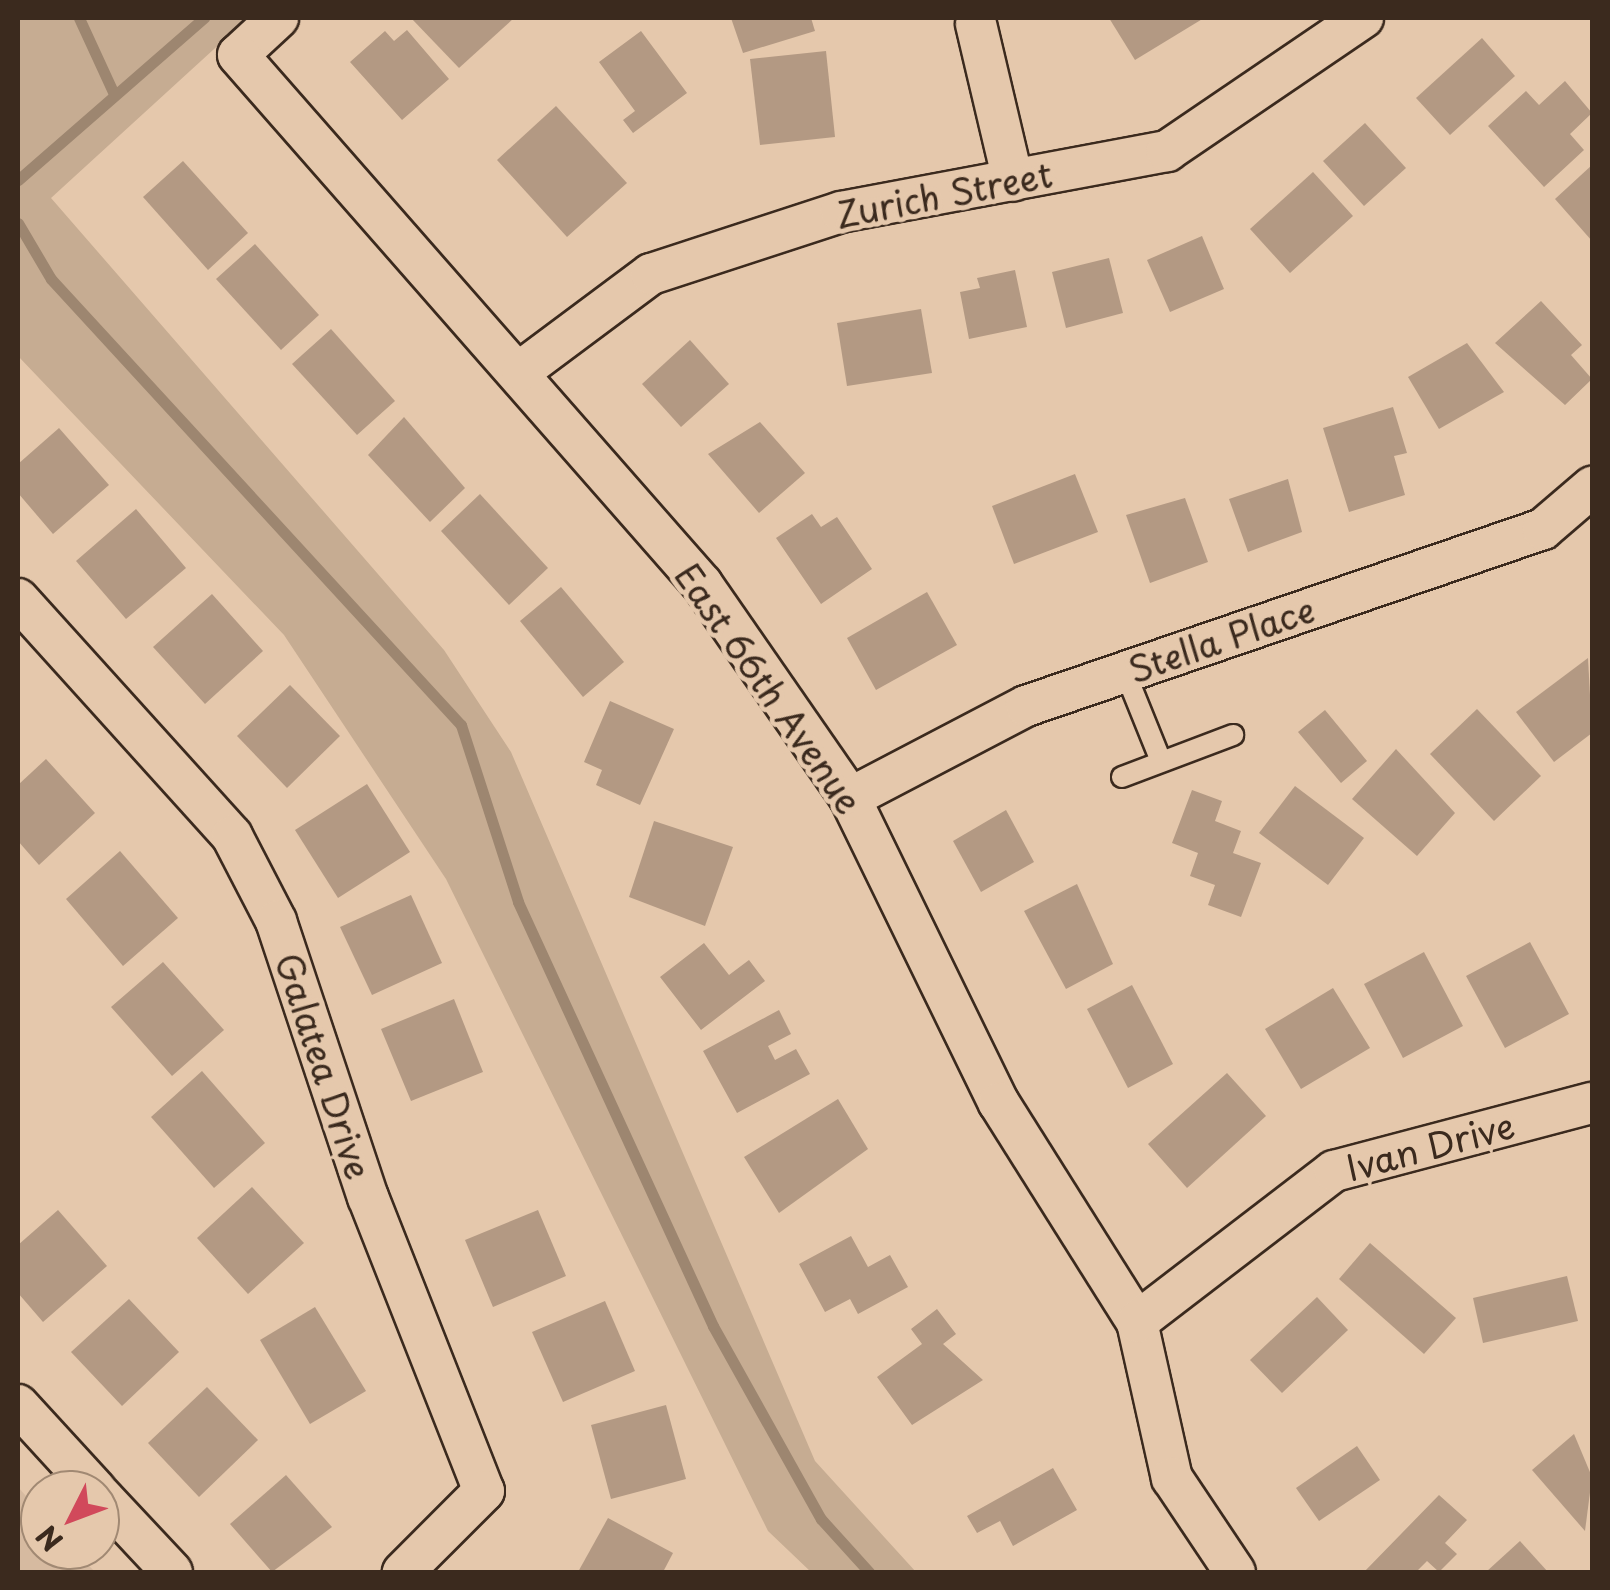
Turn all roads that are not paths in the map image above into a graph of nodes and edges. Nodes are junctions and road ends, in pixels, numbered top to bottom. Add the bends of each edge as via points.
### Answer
1 (278, 18) edge
2 (1363, 18) edge
3 (976, 24) dead end
4 (1013, 180) junction
5 (522, 370) junction
6 (1592, 488) edge
7 (18, 600) edge
8 (1125, 672) junction
9 (1233, 735) dead end
10 (1162, 762) junction
11 (1122, 777) dead end
12 (850, 798) junction
13 (1592, 1103) edge
14 (1137, 1322) junction
15 (18, 1405) edge
16 (78, 1470) edge
17 (120, 1516) edge
18 (172, 1572) edge
19 (404, 1572) edge
20 (1235, 1572) edge

1 - 5 street, East 66th Avenue via 238,55
2 - 4 street, Zurich Street via 1166,151
3 - 4 street
4 - 5 street, Zurich Street via 841,212 650,274
5 - 12 street, East 66th Avenue via 702,584
6 - 8 street, Stella Place via 1543,529
7 - 19 street, Galatea Drive via 232,836 276,921 368,1197 484,1491
8 - 10 lane
8 - 12 street, Stella Place via 1026,706
9 - 10 lane
10 - 11 lane
12 - 14 street, East 66th Avenue via 999,1103
13 - 14 street, Ivan Drive via 1334,1172
14 - 20 street, East 66th Avenue via 1172,1478
15 - 16 street
17 - 18 street

